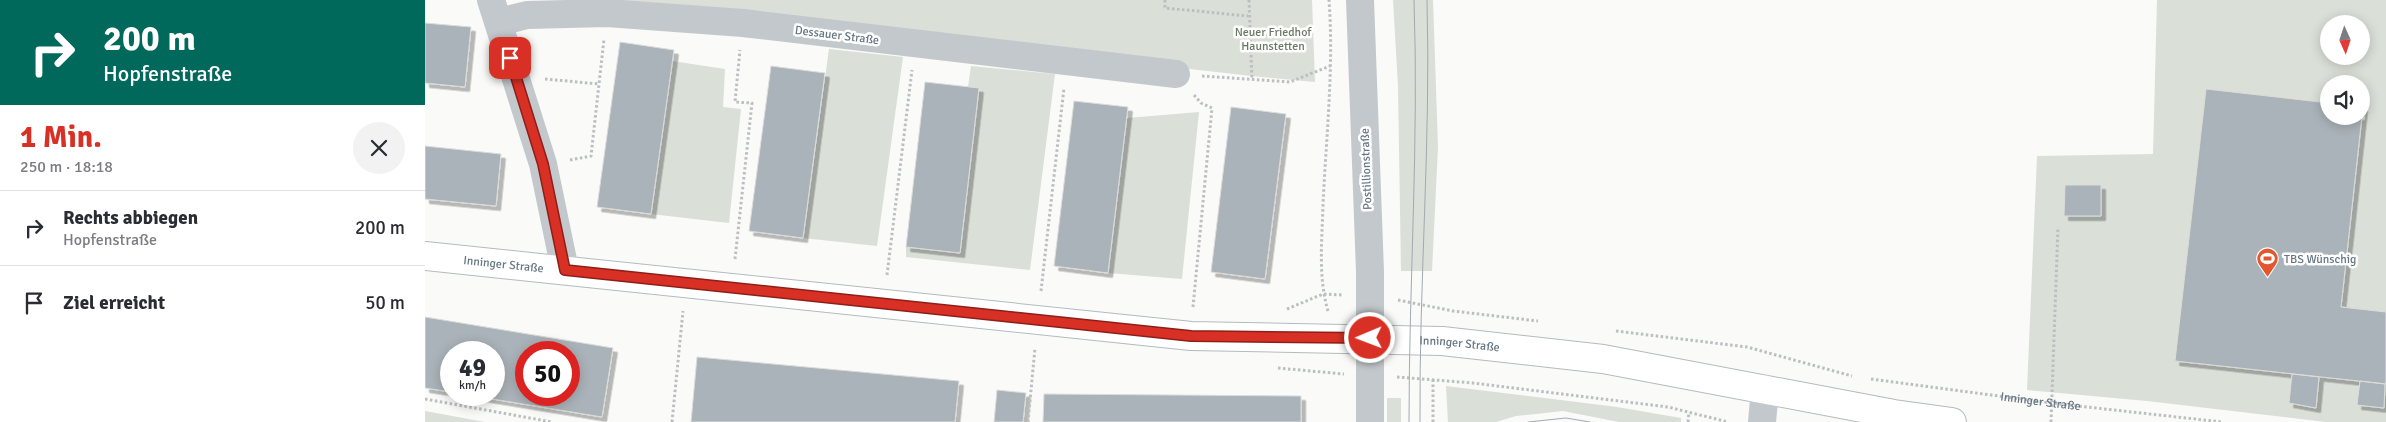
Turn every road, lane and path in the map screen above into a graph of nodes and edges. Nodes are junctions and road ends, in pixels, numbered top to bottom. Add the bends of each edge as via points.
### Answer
1 (1165, 0) edge
2 (1249, 0) edge
3 (1329, 0) edge
4 (1361, 0) edge
5 (495, 11) edge
6 (607, 14) junction
7 (1248, 16) junction
8 (743, 23) junction
9 (915, 45) junction
10 (1067, 60) junction
11 (1362, 60) junction
12 (1329, 66) junction
13 (1175, 74) joint
14 (516, 76) junction
15 (1252, 80) junction
16 (599, 84) junction
17 (1201, 103) dead end
18 (543, 164) junction
19 (2058, 227) dead end
20 (425, 256) edge
21 (735, 259) dead end
22 (565, 270) junction
23 (887, 275) dead end
24 (1041, 291) dead end
25 (1323, 294) dead end
26 (1193, 307) dead end
27 (683, 308) dead end
28 (1370, 338) junction
29 (1035, 346) dead end
30 (1358, 375) junction
31 (1869, 379) dead end
32 (1433, 380) junction
33 (1765, 389) junction
34 (425, 399) edge
35 (2051, 403) junction
36 (1689, 412) junction
37 (1714, 420) edge
38 (552, 422) edge
39 (672, 422) edge
40 (1028, 422) edge
41 (1370, 422) edge
42 (1433, 422) edge
43 (1688, 422) edge
44 (1728, 422) edge
45 (1763, 422) edge
46 (1952, 422) edge
47 (2051, 422) edge
48 (2222, 422) edge

1 - 7 path via 1165,8
2 - 7 path
3 - 12 path
4 - 11 street, Postillionstraße
5 - 6 street, Dessauer Straße via 527,15
5 - 14 street
6 - 8 street, Dessauer Straße
6 - 16 path
7 - 15 path
8 - 9 street, Dessauer Straße
8 - 21 path via 735,102 752,103
9 - 10 street, Dessauer Straße
9 - 23 path
10 - 13 street, Dessauer Straße
10 - 24 path
11 - 12 path
11 - 28 street, Postillionstraße
12 - 15 path via 1290,82
12 - 25 path via 1321,260
13 - 15 path
14 - 16 path
14 - 18 street
16 - 18 path via 591,156
17 - 26 path via 1212,108
18 - 22 street
19 - 35 path
20 - 22 main road, Inninger Straße
22 - 28 main road, Inninger Straße via 1191,336
27 - 39 path
28 - 30 street, Postillionstraße
28 - 33 main road, Inninger Straße via 1442,341 1603,359
29 - 40 path
30 - 32 path
30 - 41 street, Postillionstraße
31 - 35 path, Inninger Straße
32 - 36 path
32 - 42 path
33 - 45 street
33 - 46 main road, Inninger Straße
34 - 38 path
35 - 47 path
35 - 48 path, Inninger Straße
36 - 37 path
36 - 43 path
37 - 44 path

